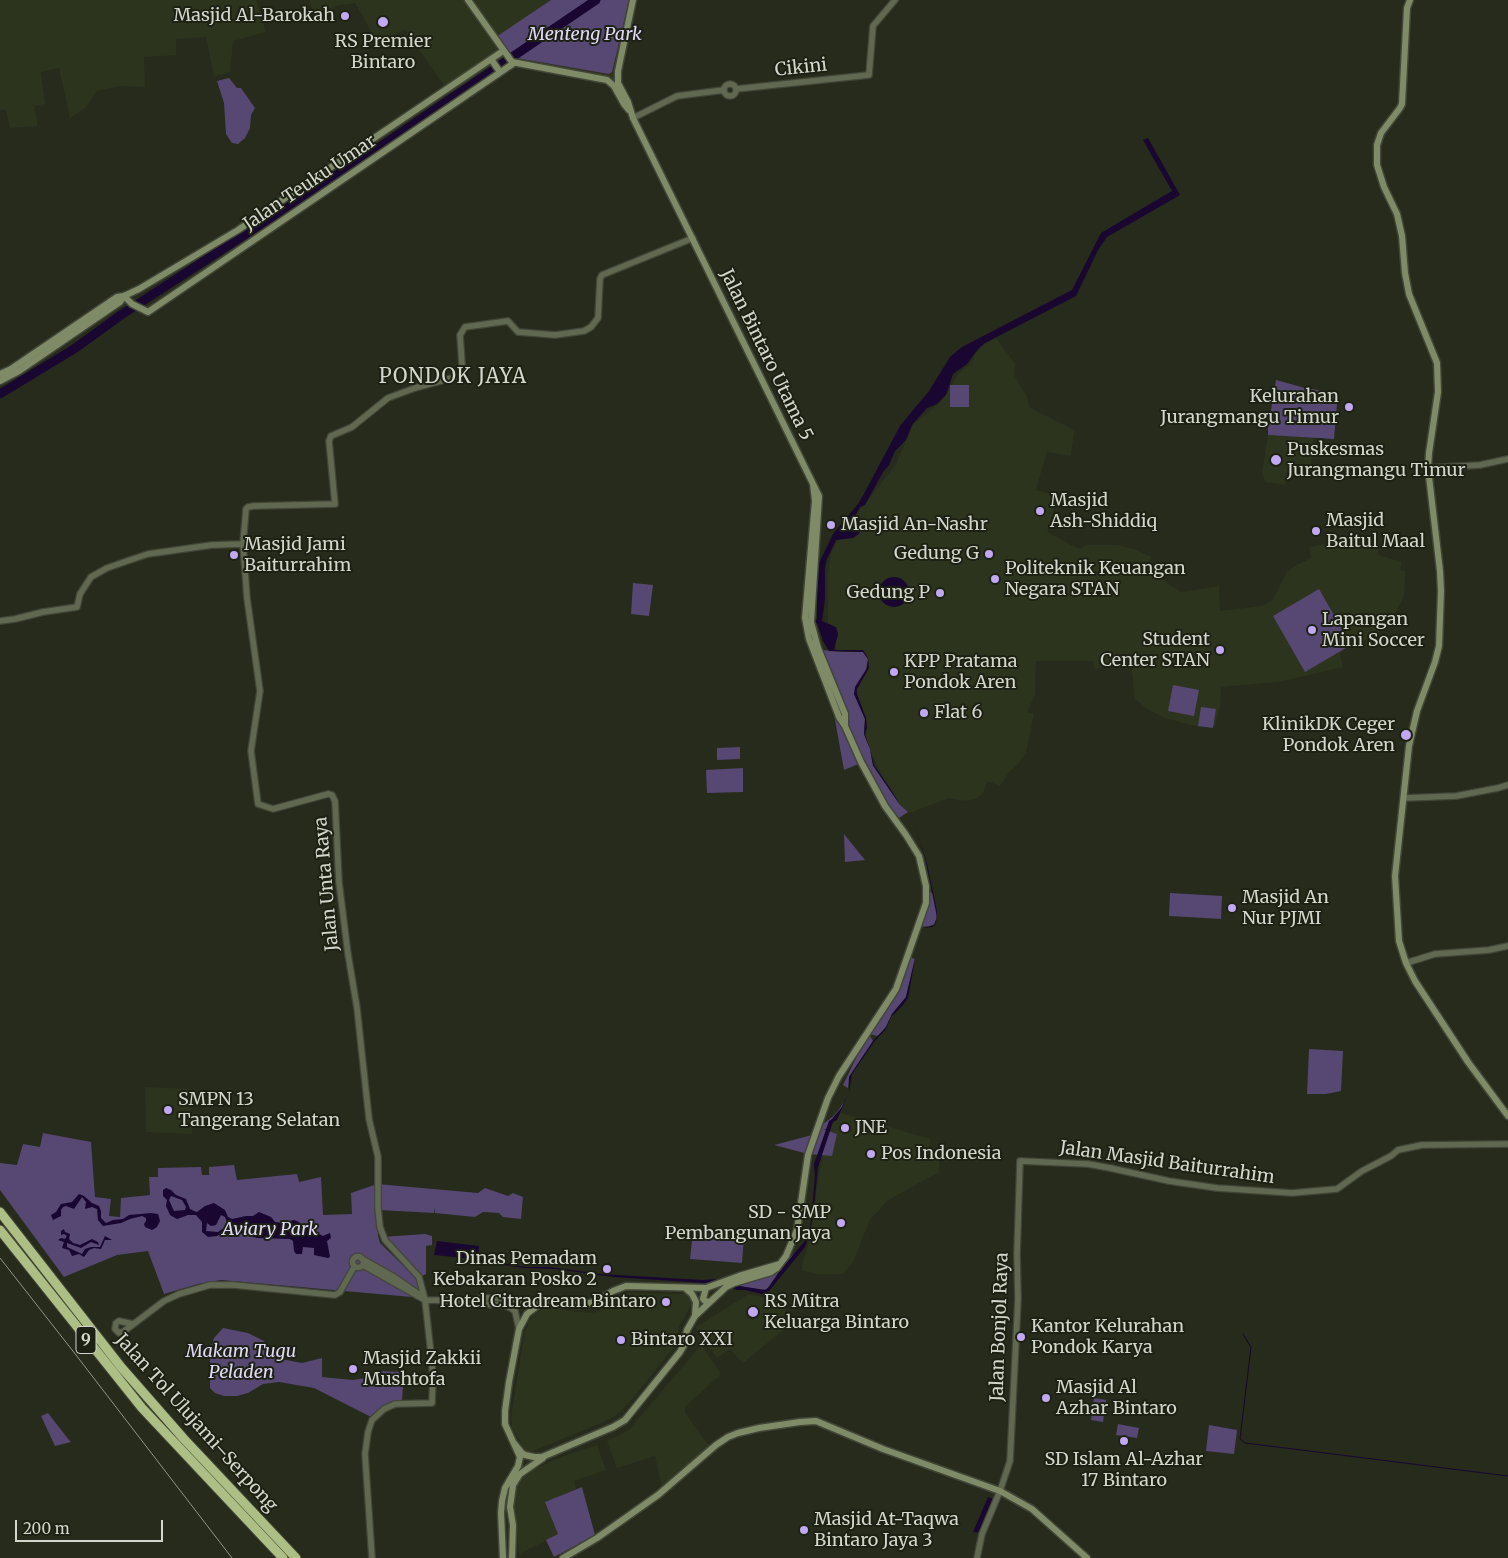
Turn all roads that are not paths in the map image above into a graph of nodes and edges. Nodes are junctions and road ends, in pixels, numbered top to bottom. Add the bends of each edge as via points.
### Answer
1 (468, 0) edge
2 (633, 0) edge
3 (895, 0) edge
4 (1410, 0) edge
5 (504, 53) junction
6 (512, 62) junction
7 (495, 66) junction
8 (618, 71) junction
9 (607, 80) junction
10 (629, 110) junction
11 (633, 118) junction
12 (693, 238) junction
13 (124, 296) junction
14 (0, 374) edge
15 (0, 381) edge
16 (1508, 459) edge
17 (1428, 468) junction
18 (243, 544) junction
19 (0, 621) edge
20 (1508, 785) edge
21 (1404, 798) junction
22 (1508, 946) edge
23 (1406, 963) junction
24 (1508, 1116) edge
25 (1508, 1144) edge
26 (1020, 1161) joint
27 (0, 1212) edge
28 (0, 1230) edge
29 (362, 1262) junction
30 (780, 1264) junction
31 (354, 1267) junction
32 (685, 1288) junction
33 (706, 1288) junction
34 (519, 1299) junction
35 (425, 1300) junction
36 (473, 1301) junction
37 (709, 1302) junction
38 (541, 1303) junction
39 (515, 1311) junction
40 (695, 1316) junction
41 (123, 1322) junction
42 (133, 1324) junction
43 (519, 1329) junction
44 (125, 1331) junction
45 (514, 1443) junction
46 (547, 1456) junction
47 (1000, 1492) junction
48 (502, 1526) junction
49 (513, 1526) junction
50 (283, 1558) edge
51 (296, 1558) edge
52 (372, 1558) edge
53 (504, 1558) edge
54 (512, 1558) edge
55 (563, 1558) edge
56 (977, 1558) edge
57 (1087, 1558) edge

1 - 5 main road
2 - 8 main road
3 - 11 street, Cikini via 873,26 869,76 736,89 730,96 724,90 678,96
4 - 17 main road via 1402,104 1381,133 1377,165 1397,214 1408,294 1437,363 1438,392
5 - 6 main road
5 - 7 main road, Jalan Teuku Umar
6 - 7 main road, Jalan Teuku Umar
6 - 9 main road
7 - 13 main road, Jalan Teuku Umar via 238,230
7 - 13 main road, Jalan Teuku Umar via 148,312
8 - 9 main road via 614,78
8 - 10 main road via 617,80
9 - 10 main road
10 - 11 main road, Jalan Bintaro Utama 5
11 - 12 main road, Jalan Bintaro Utama 5
12 - 18 street, Jalan Unta Raya via 602,275 598,318 584,331 554,335 518,332 508,321 465,327 461,331 459,376 388,398 352,427 331,436 335,504 248,507
12 - 30 main road, Jalan Bintaro Utama 5 via 820,500 810,598 811,622 822,665 845,714 845,726 861,762 885,806 919,856 926,886 926,903 896,989 828,1098 808,1154 796,1237
13 - 14 main road, Jalan Teuku Umar
13 - 15 main road, Jalan Teuku Umar via 120,302
16 - 17 street via 1480,465
17 - 21 main road via 1440,571 1440,638 1412,729
18 - 19 street via 148,554 91,577 76,607
18 - 35 street, Jalan Unta Raya via 260,691 250,751 258,804 273,809 328,794 335,801 339,882 369,1119 378,1158 380,1226 384,1240 417,1274
20 - 21 street via 1456,796
21 - 23 main road via 1395,876 1399,941
22 - 23 street via 1435,954
23 - 24 main road via 1449,1034
25 - 26 street, Jalan Masjid Baiturrahim via 1428,1144 1398,1150 1336,1189 1292,1193 1217,1188 1088,1164
26 - 47 street, Jalan Bonjol Raya via 1014,1401 1010,1462
27 - 51 highway, Jalan Tol Ulujami–Serpong / 9 via 121,1368
28 - 50 highway, Jalan Tol Ulujami–Serpong / 9 via 142,1408
29 - 31 street via 358,1268
29 - 31 street via 359,1257 354,1258
29 - 35 street via 415,1290
30 - 33 main road
30 - 37 main road via 771,1272 734,1283
31 - 42 street via 336,1294 210,1285 179,1294
32 - 33 main road
32 - 38 main road via 626,1286 587,1304
32 - 40 main road via 696,1302
33 - 37 main road via 703,1299
34 - 36 street via 479,1298
34 - 38 street
34 - 39 street
35 - 36 street
35 - 52 street via 433,1371 432,1403 395,1404 384,1408 374,1416 368,1432 365,1454
36 - 39 street via 504,1305
37 - 40 main road
38 - 43 main road via 527,1314
39 - 43 street
40 - 46 main road via 680,1352 625,1420
41 - 42 street
41 - 44 street
41 - 44 street via 117,1322 115,1329 120,1333
42 - 44 street
43 - 45 main road via 505,1411 506,1424
45 - 46 main road via 526,1455
45 - 48 main road via 520,1461 505,1488 500,1513
46 - 49 main road via 520,1474 513,1485 510,1507
47 - 55 main road via 883,1449 821,1422 775,1425 728,1437 658,1495
47 - 56 street, Jalan Bonjol Raya via 982,1534
47 - 57 main road via 1032,1509
48 - 49 main road
48 - 53 main road
49 - 54 main road

